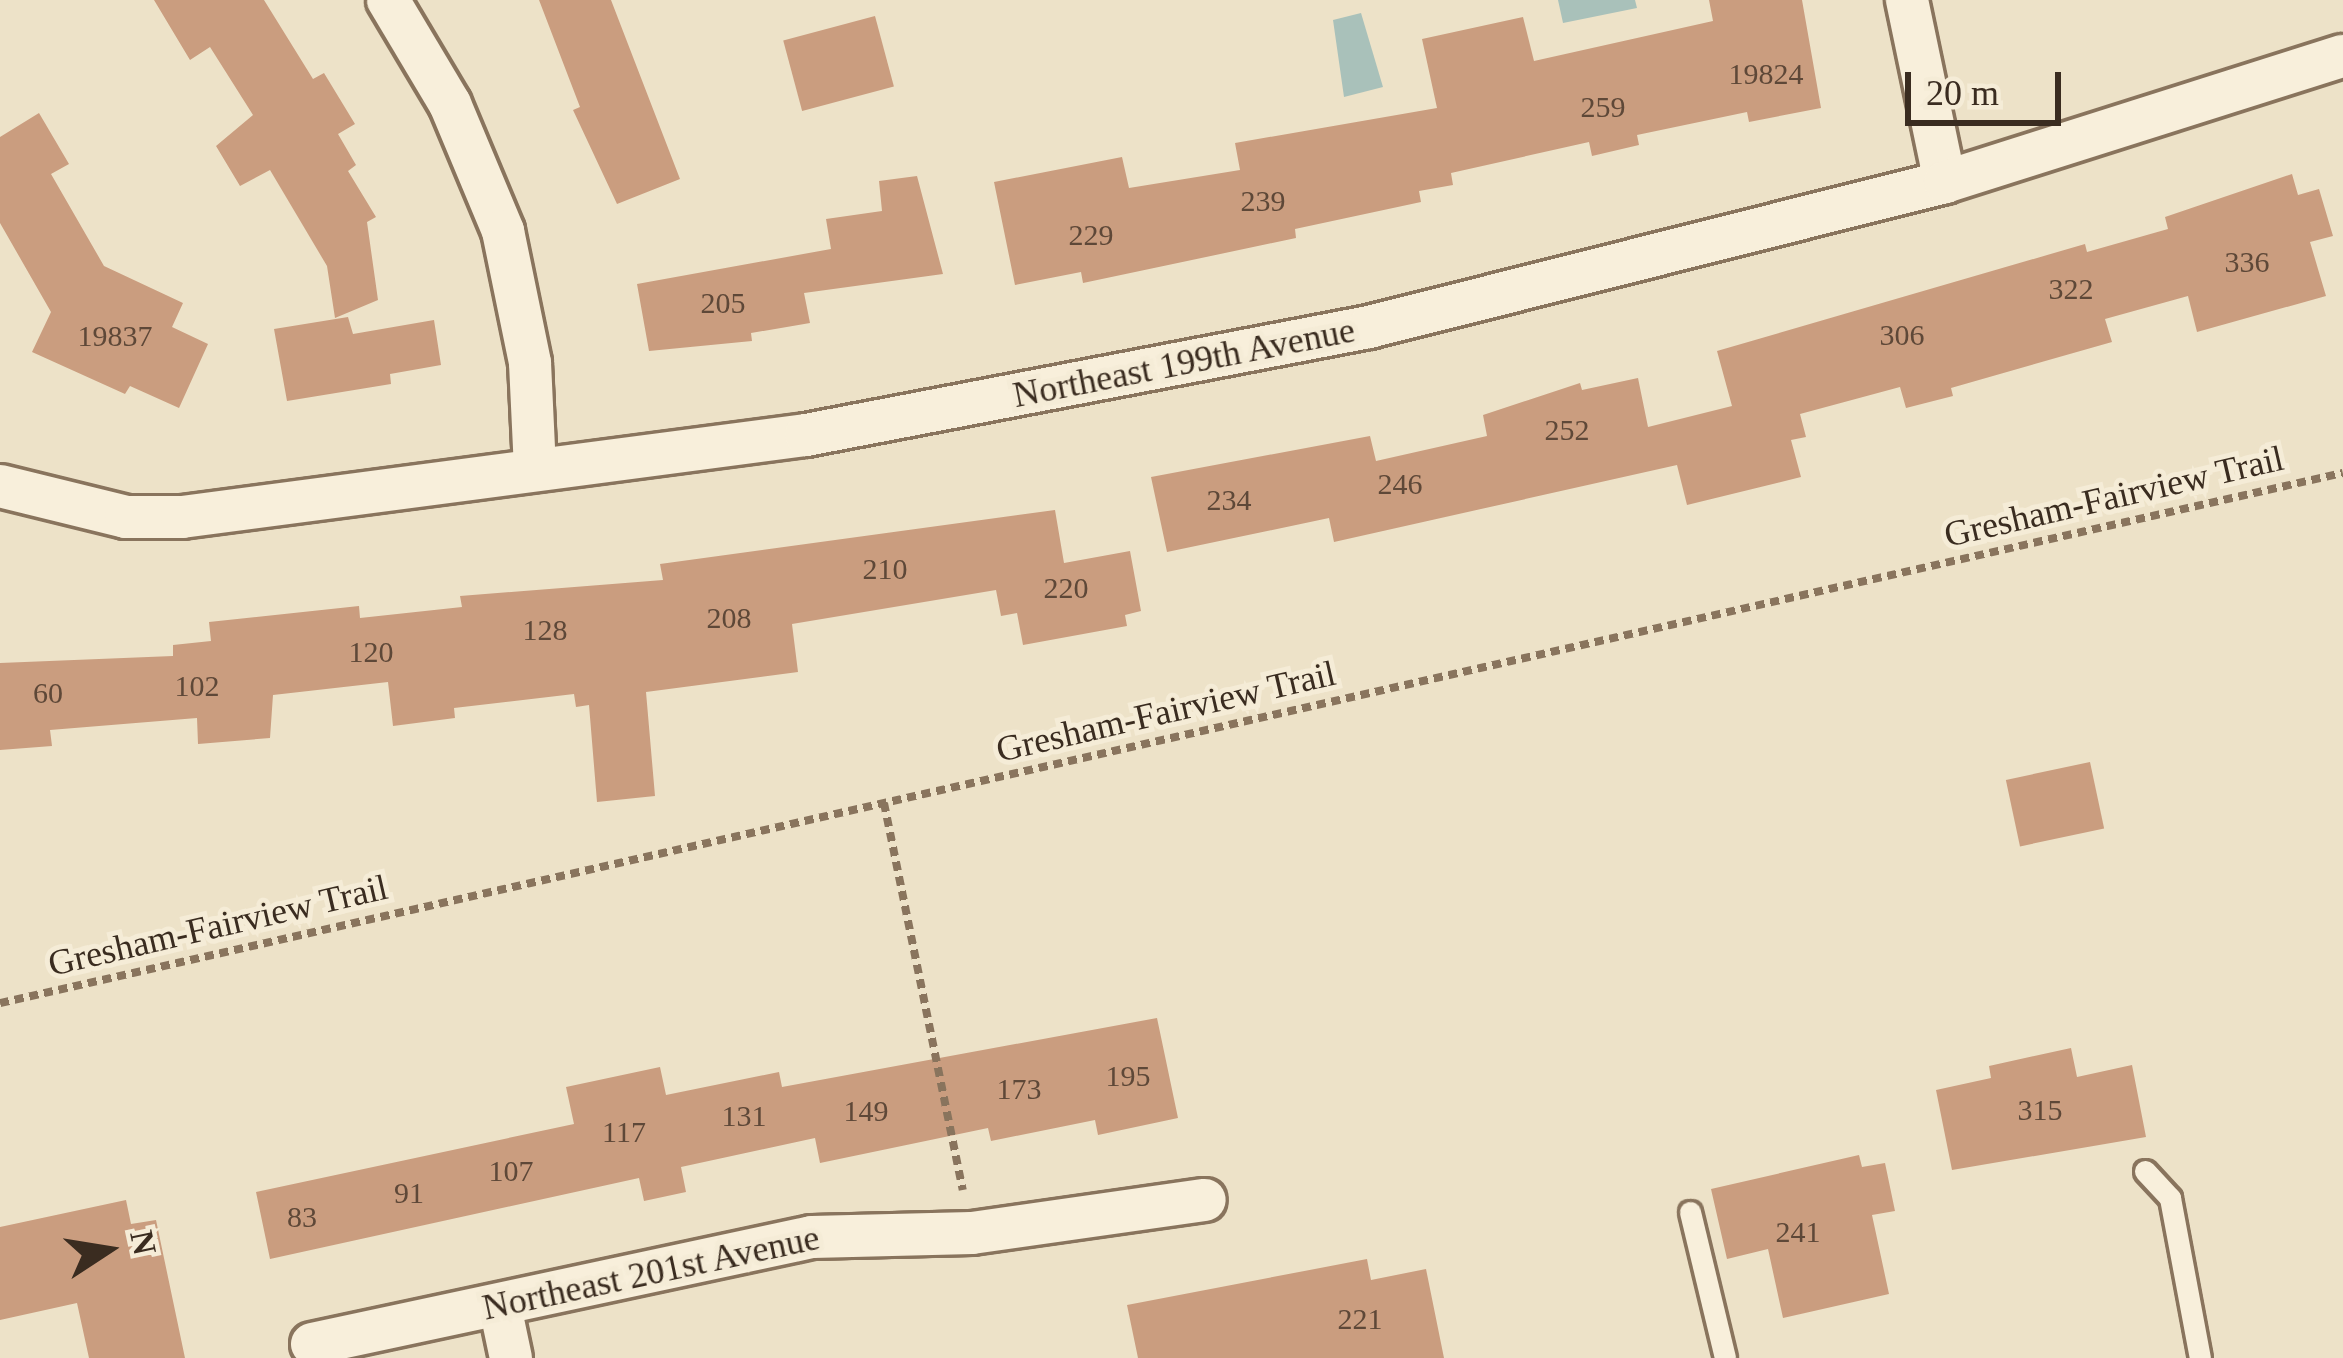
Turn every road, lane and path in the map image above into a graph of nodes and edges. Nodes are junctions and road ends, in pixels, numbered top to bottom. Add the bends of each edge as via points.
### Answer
1 (388, 0) edge
2 (1907, 0) edge
3 (2343, 56) edge
4 (1945, 182) junction
5 (535, 469) junction
6 (2343, 473) edge
7 (0, 486) edge
8 (884, 803) junction
9 (0, 1003) edge
10 (2145, 1171) dead end
11 (1205, 1200) dead end
12 (1690, 1212) dead end
13 (972, 1233) junction
14 (500, 1306) junction
15 (312, 1344) dead end
16 (512, 1358) edge
17 (1725, 1358) edge
18 (2200, 1358) edge

1 - 5 street via 450,104 503,231 530,363
2 - 4 street
3 - 4 street, Northeast 199th Avenue
4 - 5 street, Northeast 199th Avenue via 1369,328 806,435
5 - 7 street, Northeast 199th Avenue via 182,517 126,517
6 - 8 path, Gresham-Fairview Trail
8 - 9 path, Gresham-Fairview Trail
8 - 13 path
10 - 18 lane via 2170,1198
11 - 13 street, Northeast 201st Avenue
12 - 17 lane
13 - 14 street, Northeast 201st Avenue via 812,1237
14 - 15 street, Northeast 201st Avenue
14 - 16 street

